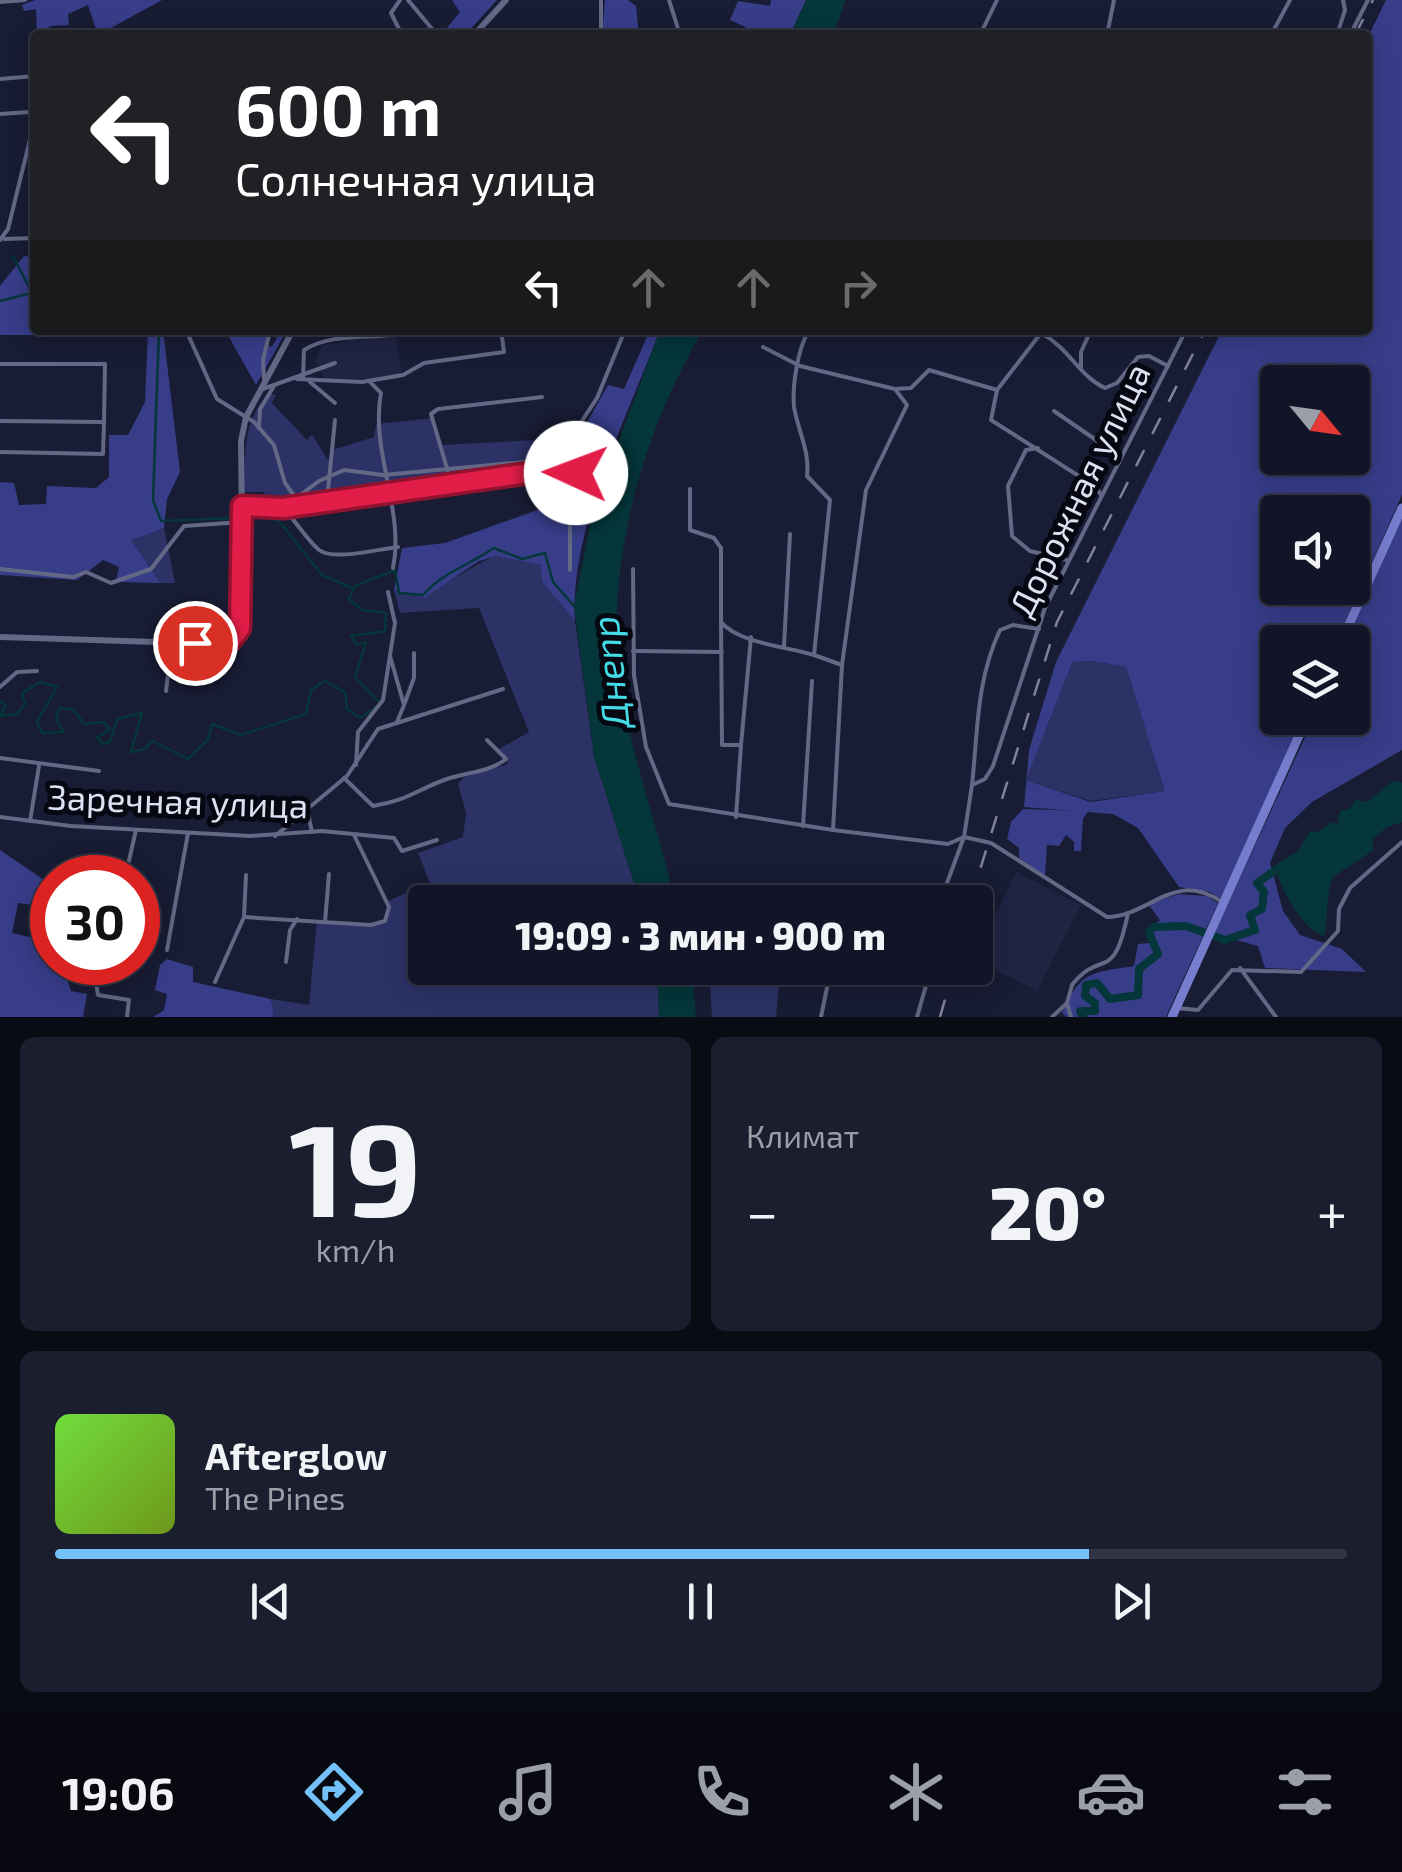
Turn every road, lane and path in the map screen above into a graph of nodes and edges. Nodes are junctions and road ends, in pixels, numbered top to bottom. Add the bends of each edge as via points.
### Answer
1 (25, 0) edge
2 (400, 0) edge
3 (408, 0) edge
4 (506, 0) edge
5 (601, 0) edge
6 (669, 0) edge
7 (996, 0) edge
8 (1114, 0) edge
9 (1290, 0) edge
10 (1343, 0) edge
11 (1368, 0) edge
12 (0, 2) edge
13 (396, 30) edge
14 (434, 30) edge
15 (479, 30) edge
16 (601, 30) edge
17 (678, 30) edge
18 (982, 30) edge
19 (1109, 30) edge
20 (1274, 30) edge
21 (1339, 30) edge
22 (1353, 30) edge
23 (30, 76) edge
24 (0, 79) edge
25 (30, 112) edge
26 (0, 114) edge
27 (30, 136) edge
28 (30, 238) edge
29 (2, 240) edge
30 (188, 335) edge
31 (269, 335) edge
32 (289, 335) edge
33 (329, 335) edge
34 (388, 335) edge
35 (502, 335) edge
36 (623, 335) edge
37 (805, 335) edge
38 (1039, 335) edge
39 (1046, 335) edge
40 (1089, 335) edge
41 (1184, 335) edge
42 (329, 339) junction
43 (764, 347) dead end
44 (334, 363) dead end
45 (0, 364) edge
46 (800, 366) junction
47 (1168, 366) junction
48 (1081, 367) junction
49 (300, 378) junction
50 (264, 380) junction
51 (369, 381) junction
52 (310, 382) junction
53 (274, 386) junction
54 (895, 388) junction
55 (259, 390) junction
56 (997, 390) junction
57 (542, 398) dead end
58 (336, 404) dead end
59 (1054, 412) dead end
60 (246, 417) junction
61 (335, 420) dead end
62 (0, 421) edge
63 (104, 422) junction
64 (259, 428) junction
65 (1038, 448) junction
66 (0, 452) edge
67 (558, 459) junction
68 (1118, 463) junction
69 (448, 470) junction
70 (388, 474) junction
71 (329, 477) junction
72 (451, 482) junction
73 (690, 489) dead end
74 (389, 490) junction
75 (1101, 495) junction
76 (296, 496) junction
77 (327, 500) junction
78 (242, 506) junction
79 (300, 506) junction
80 (283, 508) junction
81 (1401, 513) edge
82 (242, 522) junction
83 (790, 534) dead end
84 (398, 547) junction
85 (1067, 560) junction
86 (393, 568) dead end
87 (0, 569) edge
88 (633, 569) dead end
89 (570, 570) dead end
90 (388, 592) dead end
91 (721, 622) junction
92 (1349, 625) edge
93 (1040, 630) junction
94 (736, 631) junction
95 (0, 637) edge
96 (751, 637) junction
97 (722, 639) junction
98 (172, 643) junction
99 (784, 646) junction
100 (390, 647) junction
101 (633, 651) junction
102 (722, 652) junction
103 (414, 654) dead end
104 (814, 655) junction
105 (842, 665) junction
106 (36, 671) dead end
107 (812, 682) dead end
108 (0, 687) edge
109 (503, 690) dead end
110 (166, 691) dead end
111 (404, 705) junction
112 (397, 722) junction
113 (1299, 735) edge
114 (487, 740) dead end
115 (741, 745) junction
116 (0, 758) edge
117 (39, 766) junction
118 (356, 766) junction
119 (100, 771) dead end
120 (344, 778) junction
121 (972, 785) junction
122 (306, 809) junction
123 (0, 817) edge
124 (736, 817) junction
125 (29, 823) junction
126 (803, 826) junction
127 (136, 830) junction
128 (833, 830) junction
129 (188, 832) junction
130 (312, 832) junction
131 (354, 834) junction
132 (275, 836) junction
133 (964, 837) junction
134 (437, 840) dead end
135 (1402, 842) edge
136 (130, 855) edge
137 (329, 874) dead end
138 (246, 875) dead end
139 (946, 885) edge
140 (1222, 908) junction
141 (1128, 913) junction
142 (244, 917) junction
143 (297, 919) junction
144 (325, 922) junction
145 (167, 950) dead end
146 (286, 962) dead end
147 (1240, 968) junction
148 (215, 982) dead end
149 (96, 985) edge
150 (828, 985) edge
151 (926, 985) edge
152 (1066, 1003) junction
153 (1174, 1013) edge
154 (128, 1017) edge
155 (821, 1017) edge
156 (916, 1017) edge
157 (1052, 1017) edge
158 (1072, 1017) edge
159 (1276, 1017) edge

1 - 12 street
2 - 13 street via 391,13
3 - 14 street
4 - 15 street
5 - 16 street
6 - 17 street
7 - 18 street
8 - 19 street
9 - 20 street
10 - 21 street
11 - 22 street
23 - 24 street
25 - 26 street
27 - 29 street
28 - 29 street
30 - 60 street via 216,399
31 - 50 street
32 - 50 street
33 - 42 street
34 - 42 street
35 - 51 street via 504,352 424,363
36 - 67 street via 598,398
37 - 46 street
38 - 56 street
39 - 48 street
40 - 48 street
41 - 47 street, Дорожная улица
42 - 49 street via 304,350
43 - 46 street
44 - 49 street
45 - 63 street via 106,364
46 - 54 street
46 - 104 street via 794,401 807,476 830,500
47 - 48 street via 1138,357 1105,388
47 - 68 street, Дорожная улица
49 - 52 street
49 - 53 street
50 - 55 street
51 - 52 street
51 - 70 street via 381,393
52 - 58 street
53 - 55 street
53 - 64 street via 260,409
54 - 56 street via 911,388 929,370
54 - 105 street via 907,405 866,490
55 - 60 street
56 - 65 street via 991,420
57 - 69 street via 431,414
59 - 68 street
60 - 64 street
60 - 78 street
61 - 71 street
62 - 63 street
63 - 66 street via 103,454
64 - 76 street via 274,445
65 - 75 street
65 - 85 street via 1026,450 1008,486 1012,536 1030,551
67 - 69 street
67 - 72 street via 550,469
67 - 89 street via 580,483 570,515
68 - 75 street, Дорожная улица
69 - 70 street
69 - 72 street
70 - 71 street via 344,470
70 - 74 street
71 - 76 street
71 - 77 street
72 - 74 street
73 - 91 street via 690,530 714,538 721,548
74 - 77 street
74 - 84 street
75 - 85 street, Дорожная улица
76 - 79 street
76 - 80 street
77 - 79 street
78 - 80 street
78 - 82 street
79 - 80 street
80 - 84 street via 328,555
81 - 92 main road
82 - 87 street via 184,526 151,569 111,583 86,572 73,577
82 - 98 street via 240,628 218,644
83 - 99 street
84 - 86 street
85 - 93 street, Дорожная улица
88 - 101 street
90 - 100 street via 395,622
91 - 94 street
91 - 97 street
93 - 121 street, Дорожная улица via 993,766
93 - 121 street via 1013,625 1000,630 993,645 974,725
94 - 96 street
94 - 97 street
95 - 98 street
96 - 99 street
96 - 115 street
97 - 102 street
98 - 110 street
99 - 104 street
100 - 111 street
100 - 118 street via 383,700 358,732
101 - 102 street
101 - 124 street via 646,748 669,804
102 - 115 street via 722,745
103 - 111 street
104 - 105 street
105 - 128 street
106 - 108 street via 18,672
107 - 126 street
109 - 112 street
111 - 112 street
112 - 118 street via 378,730
113 - 140 main road
114 - 120 street via 506,759 498,766 442,780 403,800 373,806
115 - 124 street
116 - 117 street
117 - 119 street
117 - 125 street
118 - 120 street
120 - 122 street
121 - 133 street, Дорожная улица
122 - 130 street
122 - 132 street
123 - 125 street, Заречная улица
124 - 126 street
125 - 127 street, Заречная улица
126 - 128 street
127 - 129 street, Заречная улица
127 - 136 street
128 - 133 street via 948,844
129 - 132 street, Заречная улица
129 - 145 street
130 - 131 street, Заречная улица
130 - 132 street, Заречная улица
131 - 134 street, Заречная улица via 390,836 402,851
131 - 144 street via 388,915 371,926
133 - 139 street, Дорожная улица
133 - 141 street via 991,842 1107,917
135 - 147 street via 1350,888 1338,931 1300,972
137 - 144 street
138 - 142 street
140 - 141 street via 1208,893 1178,890
140 - 153 main road
141 - 152 street via 1121,949 1110,964 1077,978
142 - 143 street
142 - 148 street
143 - 144 street
143 - 146 street
147 - 153 street via 1198,1010
147 - 159 street
149 - 154 street via 98,995 130,1000
150 - 155 street
151 - 156 street
152 - 157 street
152 - 158 street

